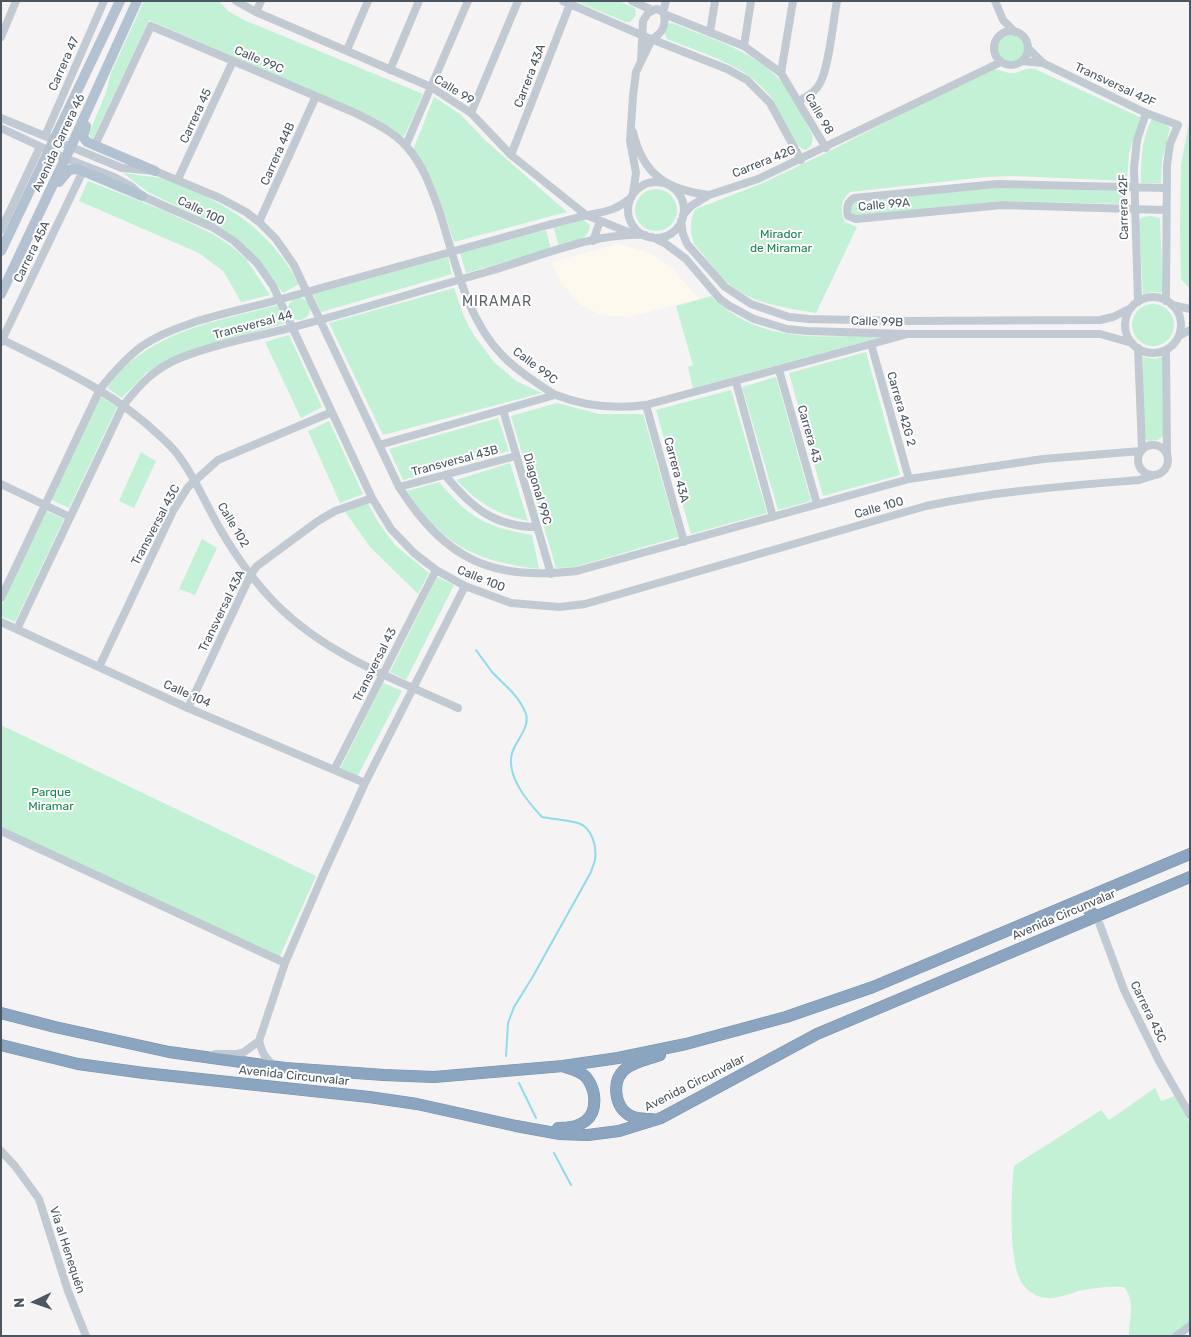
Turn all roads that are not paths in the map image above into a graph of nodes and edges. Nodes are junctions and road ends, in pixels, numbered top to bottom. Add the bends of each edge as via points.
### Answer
1 (16, 1) edge
2 (104, 1) edge
3 (120, 1) edge
4 (137, 1) edge
5 (236, 1) edge
6 (261, 1) edge
7 (368, 1) edge
8 (419, 1) edge
9 (468, 1) edge
10 (518, 1) edge
11 (632, 1) edge
12 (666, 1) edge
13 (715, 1) edge
14 (751, 1) edge
15 (793, 1) edge
16 (836, 1) edge
17 (994, 1) edge
18 (566, 2) edge
19 (659, 9) edge
20 (256, 12) junction
21 (1003, 20) junction
22 (710, 32) junction
23 (1015, 32) junction
24 (1002, 34) junction
25 (643, 35) junction
26 (1, 37) edge
27 (652, 39) junction
28 (744, 46) junction
29 (1028, 48) junction
30 (347, 50) junction
31 (999, 59) junction
32 (233, 61) junction
33 (641, 61) junction
34 (1022, 61) junction
35 (1043, 63) junction
36 (390, 70) junction
37 (781, 73) junction
38 (104, 74) junction
39 (431, 87) junction
40 (316, 96) junction
41 (799, 101) junction
42 (471, 113) junction
43 (1146, 113) junction
44 (1, 118) edge
45 (632, 127) junction
46 (1, 128) edge
47 (50, 138) junction
48 (95, 145) junction
49 (406, 145) junction
50 (71, 147) junction
51 (826, 148) junction
52 (44, 149) junction
53 (511, 155) junction
54 (65, 158) junction
55 (801, 160) junction
56 (83, 171) junction
57 (154, 171) junction
58 (178, 179) junction
59 (669, 185) junction
60 (1134, 187) junction
61 (1166, 188) junction
62 (709, 195) junction
63 (142, 196) junction
64 (632, 197) junction
65 (1135, 210) junction
66 (1166, 210) junction
67 (586, 215) junction
68 (682, 218) junction
69 (16, 221) junction
70 (600, 221) junction
71 (259, 222) junction
72 (35, 225) junction
73 (1, 230) edge
74 (636, 235) junction
75 (648, 236) junction
76 (1, 239) edge
77 (593, 241) junction
78 (1, 251) edge
79 (452, 252) junction
80 (461, 279) junction
81 (308, 290) junction
82 (1, 294) edge
83 (279, 299) junction
84 (1138, 302) junction
85 (1169, 303) junction
86 (1131, 308) junction
87 (1190, 309) edge
88 (320, 318) junction
89 (291, 327) junction
90 (1190, 330) edge
91 (908, 334) junction
92 (1179, 336) junction
93 (2, 341) edge
94 (871, 344) junction
95 (1135, 346) junction
96 (1166, 350) junction
97 (780, 370) junction
98 (736, 382) junction
99 (100, 389) junction
100 (555, 395) junction
101 (646, 405) junction
102 (123, 406) junction
103 (503, 410) junction
104 (332, 412) junction
105 (379, 445) junction
106 (1142, 450) junction
107 (1167, 454) junction
108 (516, 456) junction
109 (445, 475) junction
110 (1155, 475) junction
111 (909, 479) junction
112 (195, 480) junction
113 (1, 484) edge
114 (399, 487) junction
115 (372, 498) junction
116 (44, 504) junction
117 (818, 504) junction
118 (70, 517) junction
119 (773, 517) junction
120 (537, 527) junction
121 (684, 542) junction
122 (436, 570) junction
123 (251, 574) junction
124 (551, 574) junction
125 (465, 586) junction
126 (1, 598) edge
127 (1, 622) edge
128 (17, 630) junction
129 (99, 667) junction
130 (382, 674) junction
131 (413, 688) junction
132 (188, 708) junction
133 (458, 708) dead end
134 (334, 770) junction
135 (365, 784) junction
136 (1, 830) edge
137 (1190, 854) edge
138 (1190, 877) edge
139 (1056, 910) junction
140 (1097, 917) junction
141 (285, 963) junction
142 (1, 1014) edge
143 (259, 1041) junction
144 (1, 1044) edge
145 (674, 1046) junction
146 (182, 1054) junction
147 (276, 1066) junction
148 (563, 1066) junction
149 (1189, 1112) edge
150 (660, 1118) junction
151 (516, 1126) junction
152 (1, 1152) edge
153 (1190, 1326) edge
154 (86, 1336) edge
155 (1176, 1336) edge

1 - 26 street
2 - 47 street, Carrera 47
3 - 47 main road, Avenida Carrera 46
4 - 38 main road, Avenida Carrera 46
5 - 20 street, Calle 99
6 - 20 street
7 - 30 street
8 - 36 street
9 - 39 street
10 - 42 street
11 - 19 street, Calle 98
12 - 19 street
13 - 22 street
14 - 28 street
15 - 37 street
16 - 41 street via 825,72 816,90
17 - 21 street
18 - 25 street
18 - 53 street, Carrera 43A
19 - 22 street, Calle 98
19 - 25 street via 643,21
19 - 27 street via 665,21 659,35
20 - 30 street, Calle 99
21 - 23 street
21 - 24 street
22 - 28 street, Calle 98
23 - 24 street
23 - 29 street via 1023,36
24 - 31 street via 995,44
25 - 27 street
25 - 33 street
27 - 33 street
27 - 55 street via 747,80 770,103
28 - 37 street, Calle 98
29 - 34 street
29 - 35 street, Transversal 42F
30 - 36 street, Calle 99
31 - 34 street via 1011,65
31 - 51 street, Calle 98 via 992,66
32 - 40 street, Calle 99C
32 - 48 street, Calle 99C via 151,26
32 - 58 street, Carrera 45
33 - 45 street via 634,84
34 - 35 street, Transversal 42F
35 - 43 street, Transversal 42F
36 - 39 street, Calle 99
37 - 41 street, Calle 98
38 - 48 main road via 104,86 82,133 84,139
38 - 50 main road, Avenida Carrera 46
39 - 42 street, Calle 99
39 - 49 street
40 - 49 street, Calle 99C via 375,122
40 - 71 street, Carrera 44B
41 - 51 street, Calle 98
42 - 53 street, Calle 99
43 - 60 street, Carrera 42F via 1137,140
43 - 61 street, Transversal 42F via 1178,125 1170,144
44 - 47 street, Calle 100
45 - 59 street via 643,159
45 - 64 street via 631,150 636,173
46 - 52 street, Calle 100
47 - 50 street, Calle 100
47 - 52 main road, Avenida Carrera 46
48 - 57 main road
49 - 79 street, Calle 99C via 431,189
50 - 54 main road, Avenida Carrera 46
50 - 57 street, Calle 100 via 122,168
51 - 55 street, Carrera 42G
52 - 54 street, Calle 100
52 - 69 main road, Avenida Carrera 46
52 - 73 street
53 - 67 street, Calle 99
54 - 63 street, Calle 100 via 114,177
54 - 72 main road, Avenida Carrera 46
55 - 62 street, Carrera 42G
56 - 63 main road
56 - 72 main road via 73,169 65,173 40,223
56 - 93 street, Carrera 45A
57 - 58 street, Calle 100
58 - 71 street, Calle 100 via 220,198
59 - 62 street, Carrera 42G
59 - 64 street via 652,182 643,185
59 - 68 street via 681,199 684,208
60 - 61 street, Calle 99A
60 - 65 street, Carrera 42F
60 - 65 street, Calle 99A via 997,184 854,198 847,207 848,216 856,219 1002,205
61 - 66 street
62 - 68 street, Carrera 42G via 691,206
63 - 83 street, Calle 100 via 212,227 234,241 257,263
64 - 67 street, Transversal 44 via 608,212
64 - 75 street via 628,205 630,220 639,232
65 - 66 street, Calle 99A
65 - 84 street, Carrera 42F
66 - 85 street
67 - 70 street, Calle 99
67 - 79 street, Transversal 44
68 - 75 street via 666,236
68 - 86 street, Calle 99B via 687,244 725,287 751,304 789,317 904,321 1100,320
69 - 76 main road
69 - 78 main road, Avenida Carrera 46
70 - 74 street, Calle 99
70 - 77 street
71 - 81 street, Calle 100 via 276,239
72 - 82 main road, Avenida Carrera 46
74 - 75 street, Transversal 44
74 - 77 street, Transversal 44
75 - 91 street, Calle 99B via 686,259 720,299 763,323 807,331
77 - 80 street, Transversal 44
79 - 80 street, Calle 99C
79 - 81 street, Transversal 44
80 - 88 street, Transversal 44
80 - 100 street, Calle 99C via 476,318 501,354
81 - 83 street, Transversal 44
81 - 88 street, Calle 100
83 - 89 street, Calle 100
83 - 99 street, Transversal 44 via 168,333 128,358
84 - 85 street via 1157,298
84 - 86 street
85 - 87 street
85 - 92 street via 1180,319
86 - 95 street via 1125,325
88 - 89 street, Transversal 44
88 - 105 street, Calle 100
89 - 102 street, Transversal 44 via 181,357 148,377
89 - 104 street, Calle 100
90 - 92 street
91 - 94 street, Calle 99C
91 - 95 street, Calle 99B via 1100,334
92 - 96 street
93 - 99 street, Calle 102
94 - 97 street, Calle 99C
94 - 111 street, Carrera 42G 2
95 - 96 street via 1147,352
95 - 106 street
96 - 107 street
97 - 98 street, Calle 99C
97 - 117 street, Carrera 43
98 - 101 street, Calle 99C
98 - 119 street
99 - 102 street, Calle 102
99 - 116 street, Transversal 44
100 - 101 street, Calle 99C via 602,406
100 - 103 street
101 - 121 street, Carrera 43A
102 - 112 street, Calle 102 via 178,454
102 - 118 street, Transversal 44
103 - 105 street
103 - 108 street, Diagonal 99C
104 - 112 street, Transversal 43C via 232,453 218,460
104 - 115 street, Calle 100
105 - 114 street, Calle 100
106 - 107 street via 1158,445
106 - 110 street via 1138,459 1140,467
106 - 111 street, Calle 100 via 1043,459
107 - 110 street via 1166,468
108 - 109 street, Transversal 43B
108 - 120 street, Diagonal 99C
109 - 114 street, Transversal 43B
109 - 120 street via 461,495 487,516 507,524
110 - 125 street, Calle 100 via 1139,480 996,494 926,506 584,604 559,607 511,603
111 - 117 street, Calle 100
112 - 123 street, Calle 102 via 219,527
112 - 129 street, Transversal 43C via 173,512
113 - 116 street
114 - 124 street, Calle 100 via 429,529 454,550 503,570
115 - 122 street, Calle 100 via 391,529 414,554
115 - 123 street, Transversal 43A via 335,511 318,521 257,566
116 - 118 street
116 - 126 street, Transversal 44
117 - 119 street, Calle 100
118 - 128 street, Transversal 44
119 - 121 street, Calle 100
120 - 124 street, Diagonal 99C
121 - 124 street, Calle 100 via 577,571
122 - 125 street, Calle 100
122 - 130 street, Transversal 43
123 - 130 street, Calle 102 via 278,605 321,641 346,658
123 - 132 street, Transversal 43A
125 - 131 street
127 - 128 street, Calle 104
128 - 129 street, Calle 104
129 - 132 street, Calle 104
130 - 131 street, Calle 102
130 - 134 street, Transversal 43
131 - 133 street, Calle 102
131 - 135 street
132 - 134 street, Calle 104
134 - 135 street, Calle 104
135 - 141 street
136 - 141 street
137 - 139 highway, Avenida Circunvalar
138 - 140 highway, Avenida Circunvalar
139 - 140 highway via 1084,906
139 - 145 highway, Avenida Circunvalar via 873,987 786,1017
140 - 149 street, Carrera 43C via 1124,990
140 - 150 highway, Avenida Circunvalar via 817,1034
141 - 143 street
142 - 146 highway, Avenida Circunvalar
143 - 146 street via 237,1054
143 - 147 street via 263,1055
144 - 151 highway, Avenida Circunvalar via 78,1064 369,1097 418,1104
145 - 148 highway, Avenida Circunvalar
145 - 150 highway via 664,1054 628,1067 616,1084 618,1100 624,1111 646,1119
146 - 147 highway, Avenida Circunvalar
147 - 148 highway, Avenida Circunvalar via 434,1077
148 - 151 highway via 586,1078 593,1090 595,1103 590,1117 583,1124 561,1128
150 - 151 highway, Avenida Circunvalar via 619,1131 588,1135
152 - 154 street, Vía al Henequén via 39,1200
153 - 155 street

